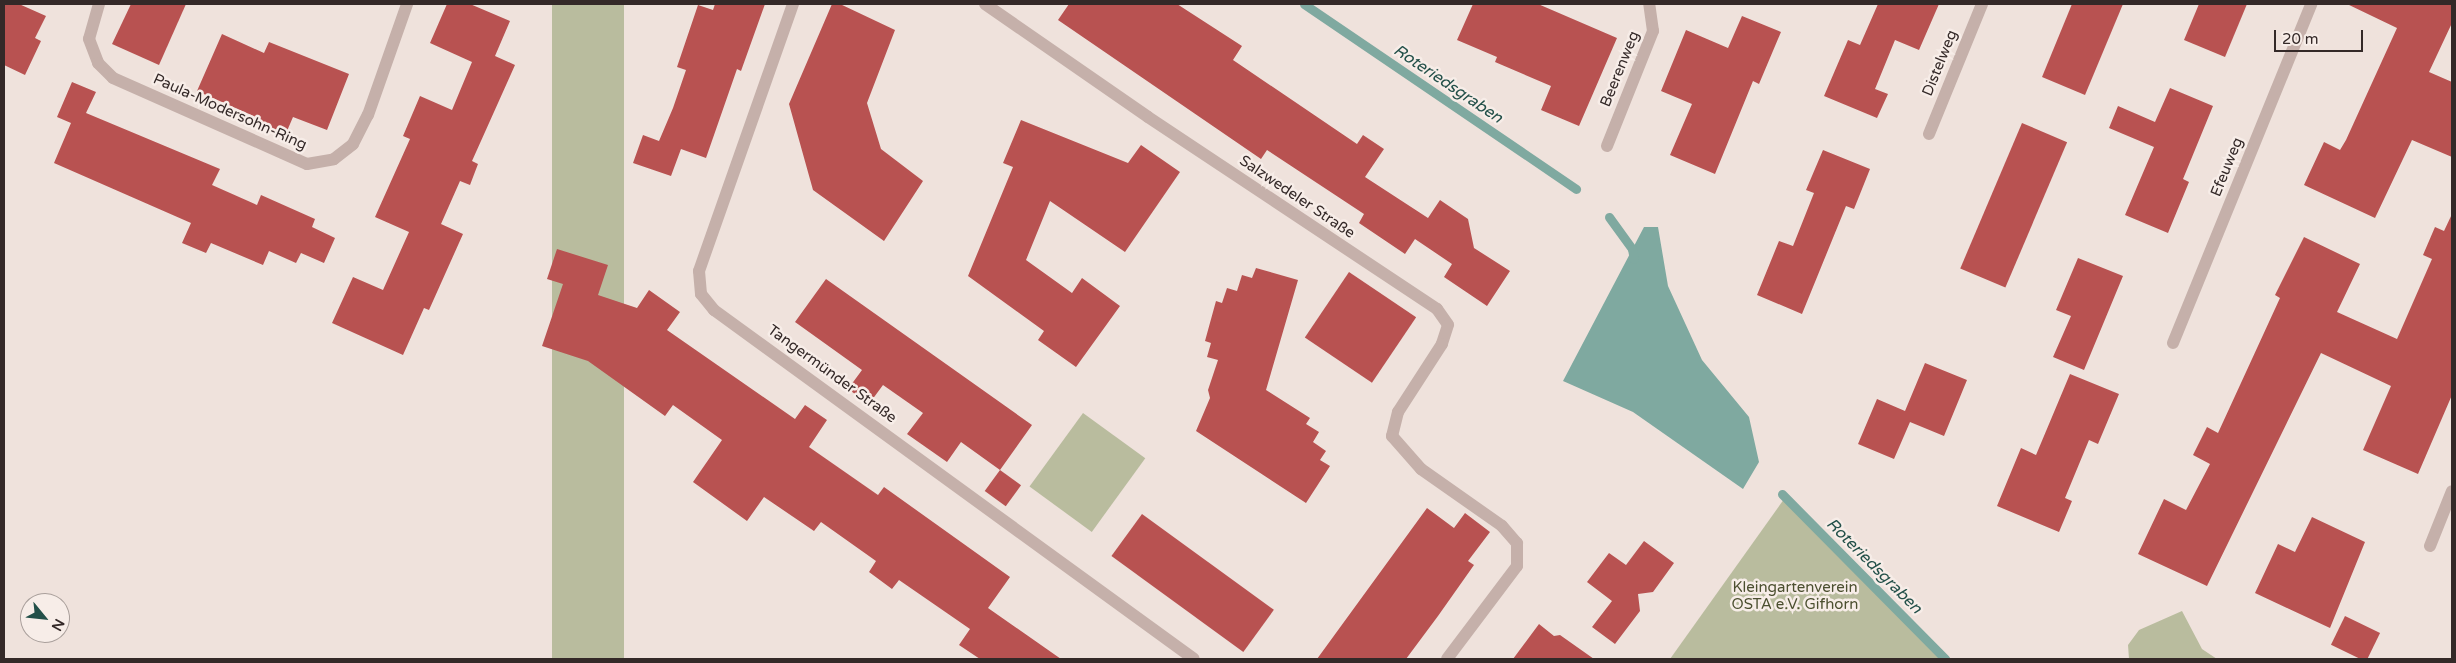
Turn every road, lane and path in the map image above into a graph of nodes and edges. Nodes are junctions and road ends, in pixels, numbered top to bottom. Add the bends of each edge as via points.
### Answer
1 (98, 4) edge
2 (407, 4) edge
3 (793, 4) edge
4 (985, 4) edge
5 (1649, 4) edge
6 (1982, 4) edge
7 (2311, 4) edge
8 (1929, 134) dead end
9 (1607, 146) dead end
10 (2173, 343) dead end
11 (2452, 491) edge
12 (2430, 546) dead end
13 (1194, 659) edge
14 (1447, 659) edge

1 - 2 street, Paula-Modersohn-Ring via 89,39 98,63 112,78 306,164 334,160 354,144 368,115
3 - 13 street, Tangermünder Straße via 700,271 701,294 714,310
4 - 14 street, Salzwedeler Straße via 1148,117 1437,308 1448,325 1442,344 1398,412 1392,436 1421,468 1502,526 1518,543 1517,566
5 - 9 street, Beerenweg via 1653,31
6 - 8 street, Distelweg
7 - 10 street, Efeuweg
11 - 12 street

